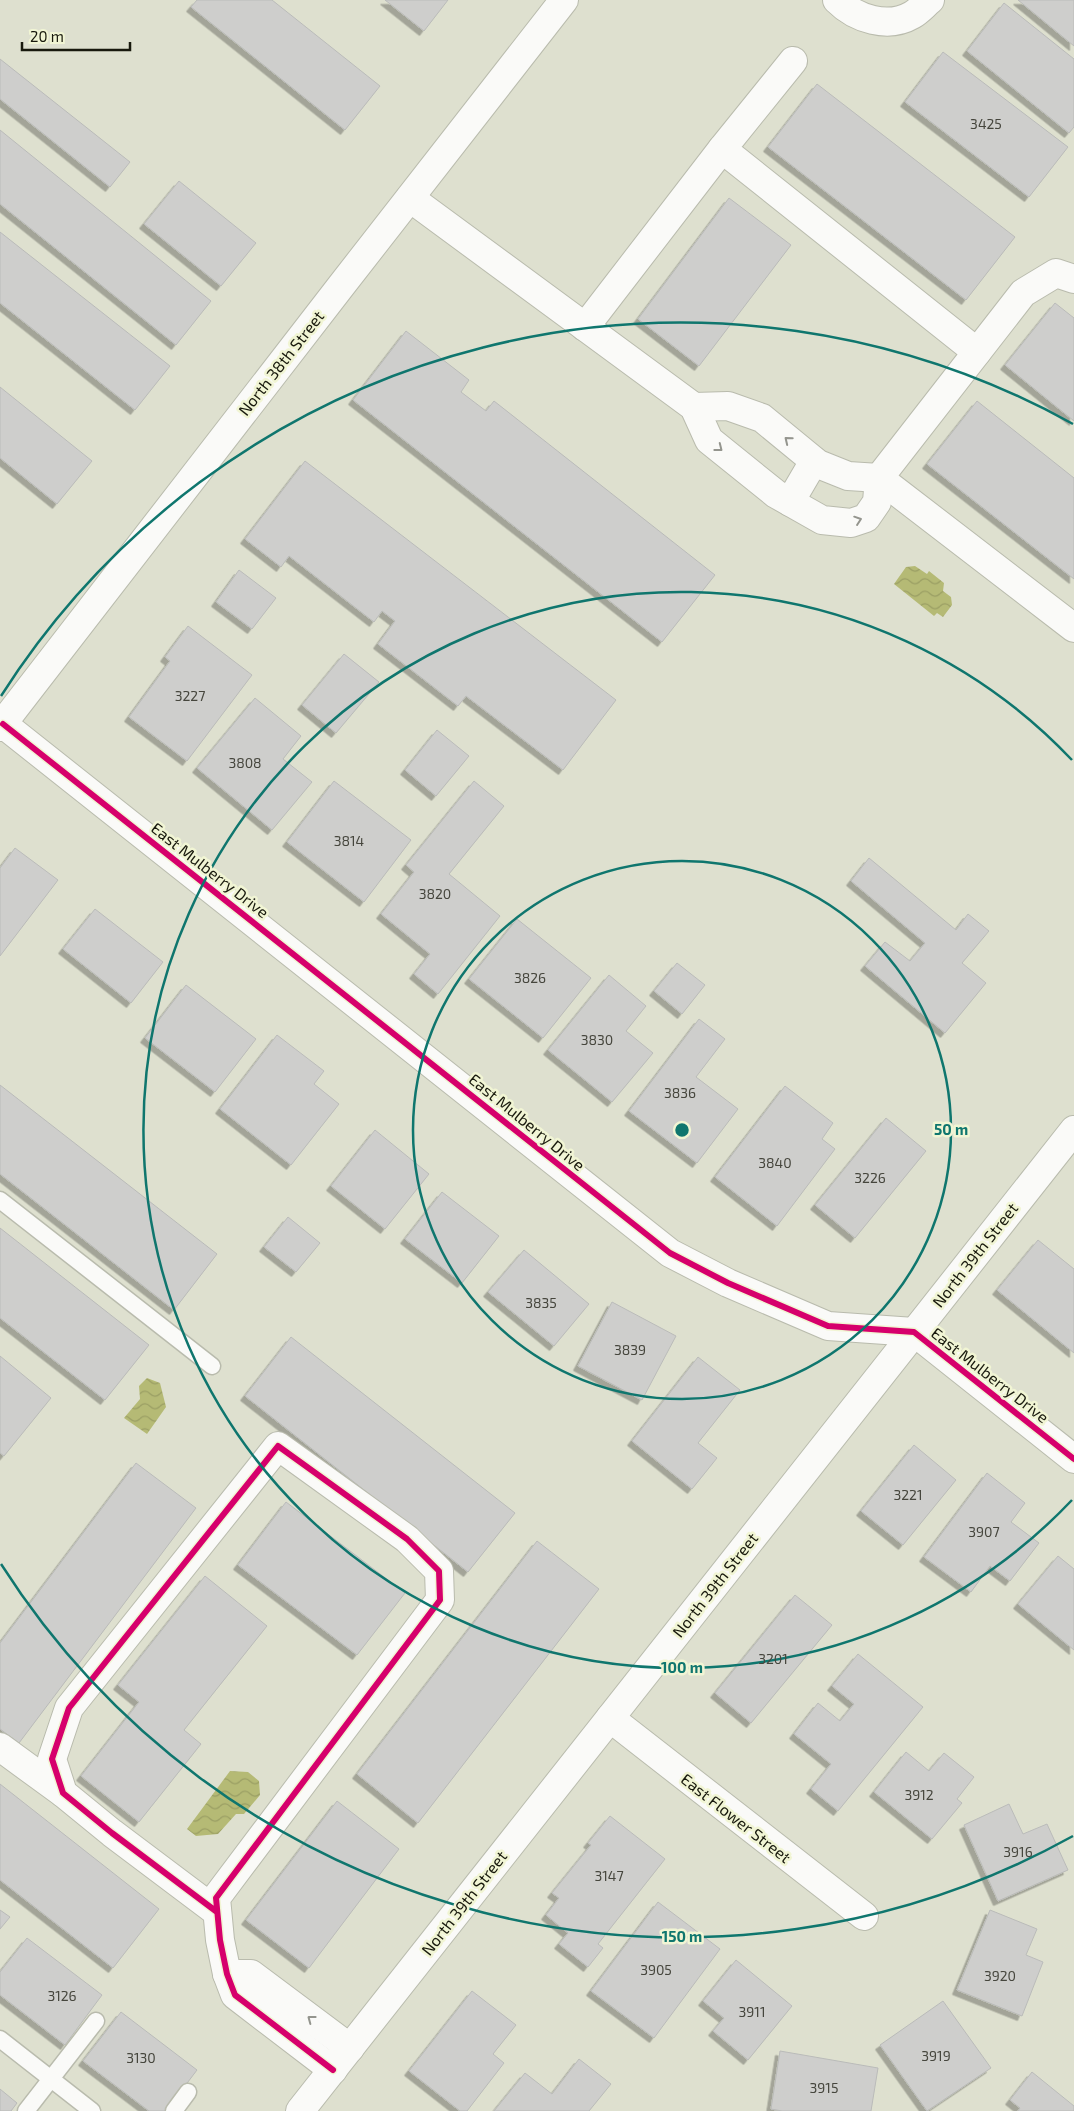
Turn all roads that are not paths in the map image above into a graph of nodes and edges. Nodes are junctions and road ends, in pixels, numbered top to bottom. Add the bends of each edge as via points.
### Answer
1 (564, 0) edge
2 (838, 0) edge
3 (930, 0) edge
4 (793, 61) dead end
5 (722, 149) junction
6 (410, 198) junction
7 (1074, 279) edge
8 (585, 327) junction
9 (977, 352) junction
10 (694, 407) junction
11 (814, 461) junction
12 (879, 478) junction
13 (790, 502) junction
14 (1074, 628) edge
15 (1, 724) edge
16 (1074, 1130) edge
17 (0, 1200) edge
18 (914, 1332) junction
19 (212, 1366) dead end
20 (1074, 1459) edge
21 (610, 1718) junction
22 (0, 1747) edge
23 (63, 1793) junction
24 (217, 1912) junction
25 (864, 1916) dead end
26 (227, 1974) junction
27 (96, 2022) dead end
28 (0, 2039) edge
29 (350, 2048) junction
30 (333, 2070) junction
31 (51, 2079) junction
32 (188, 2092) dead end
33 (309, 2108) edge
34 (26, 2111) edge
35 (92, 2111) edge
36 (174, 2111) edge

1 - 6 street, North 38th Street
2 - 3 street via 858,15 887,23 911,16
4 - 5 street
5 - 8 street
5 - 9 street
6 - 8 street
6 - 15 street, North 38th Street
7 - 9 street via 1056,272 1023,292
8 - 10 street
9 - 12 street
11 -> 10 street via 762,418 728,406
10 -> 13 street via 709,440
11 - 12 street via 848,476
11 - 13 street
13 -> 12 street via 822,520 851,524 866,518 877,502
12 - 14 street
15 - 18 street, East Mulberry Drive via 670,1253 728,1283 828,1326
16 - 18 street, North 39th Street
17 - 19 lane
18 - 20 street, East Mulberry Drive
18 - 21 street, North 39th Street
21 - 25 street, East Flower Street
21 - 29 street, North 39th Street
22 - 23 street
23 - 24 street
23 - 24 street via 52,1759 70,1708 278,1446 407,1539 438,1571 440,1600 216,1898
24 - 26 street
29 -> 26 street via 252,1974
26 - 30 street via 235,1996
27 - 31 lane
28 - 31 lane
29 - 30 street, North 39th Street
30 - 33 street, North 39th Street
31 - 34 lane
31 - 35 lane
32 - 36 lane

